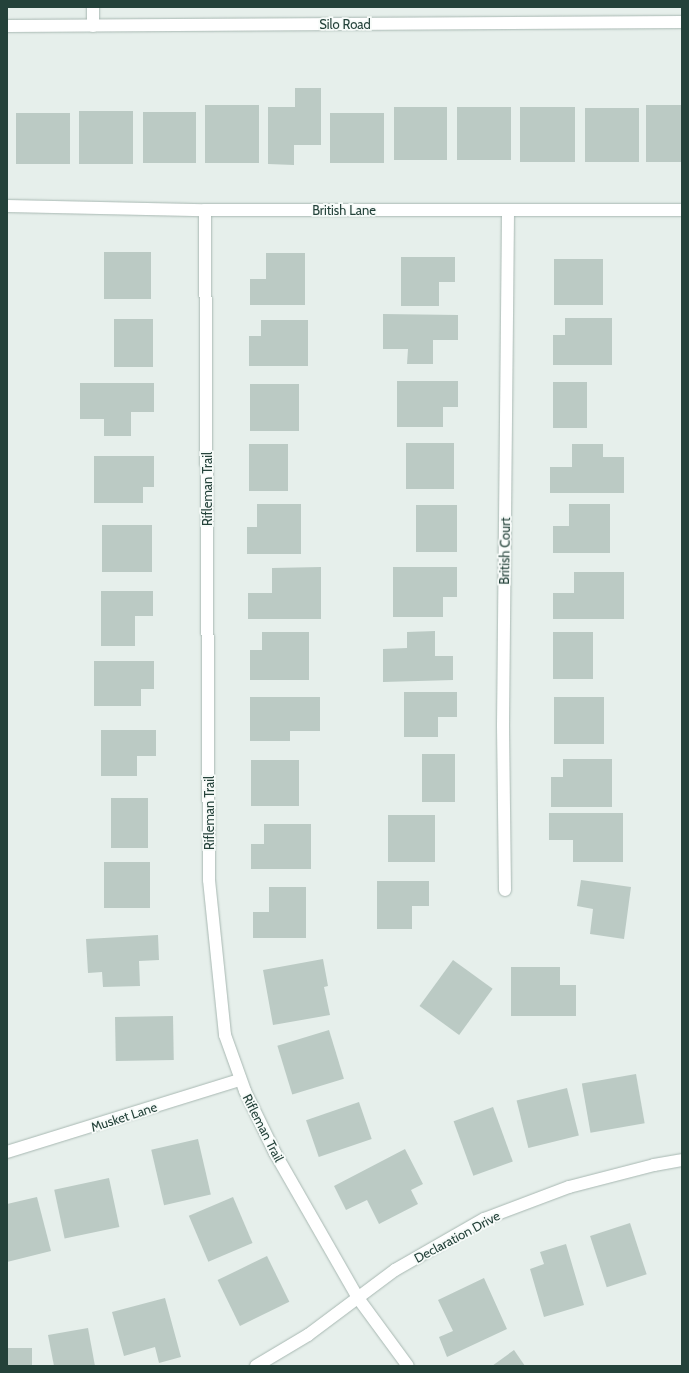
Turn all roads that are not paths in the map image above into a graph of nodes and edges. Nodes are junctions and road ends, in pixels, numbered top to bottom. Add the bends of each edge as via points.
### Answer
1 (93, 7) edge
2 (682, 22) edge
3 (7, 26) edge
4 (93, 26) junction
5 (7, 206) edge
6 (205, 210) junction
7 (682, 210) edge
8 (508, 211) junction
9 (505, 890) dead end
10 (240, 1080) junction
11 (7, 1152) edge
12 (682, 1160) edge
13 (358, 1298) junction
14 (256, 1366) edge
15 (408, 1366) edge

1 - 4 street
2 - 4 street, Silo Road
3 - 4 street, Silo Road
5 - 6 street, British Lane
6 - 8 street, British Lane
6 - 10 street, Rifleman Trail via 209,880 225,1035
7 - 8 street, British Lane
8 - 9 street, British Court via 503,725
10 - 11 street, Musket Lane
10 - 13 street, Rifleman Trail via 275,1153
12 - 13 street, Declaration Drive via 569,1187 484,1219 395,1270
13 - 14 street, Declaration Drive via 308,1335
13 - 15 street, Rifleman Trail

